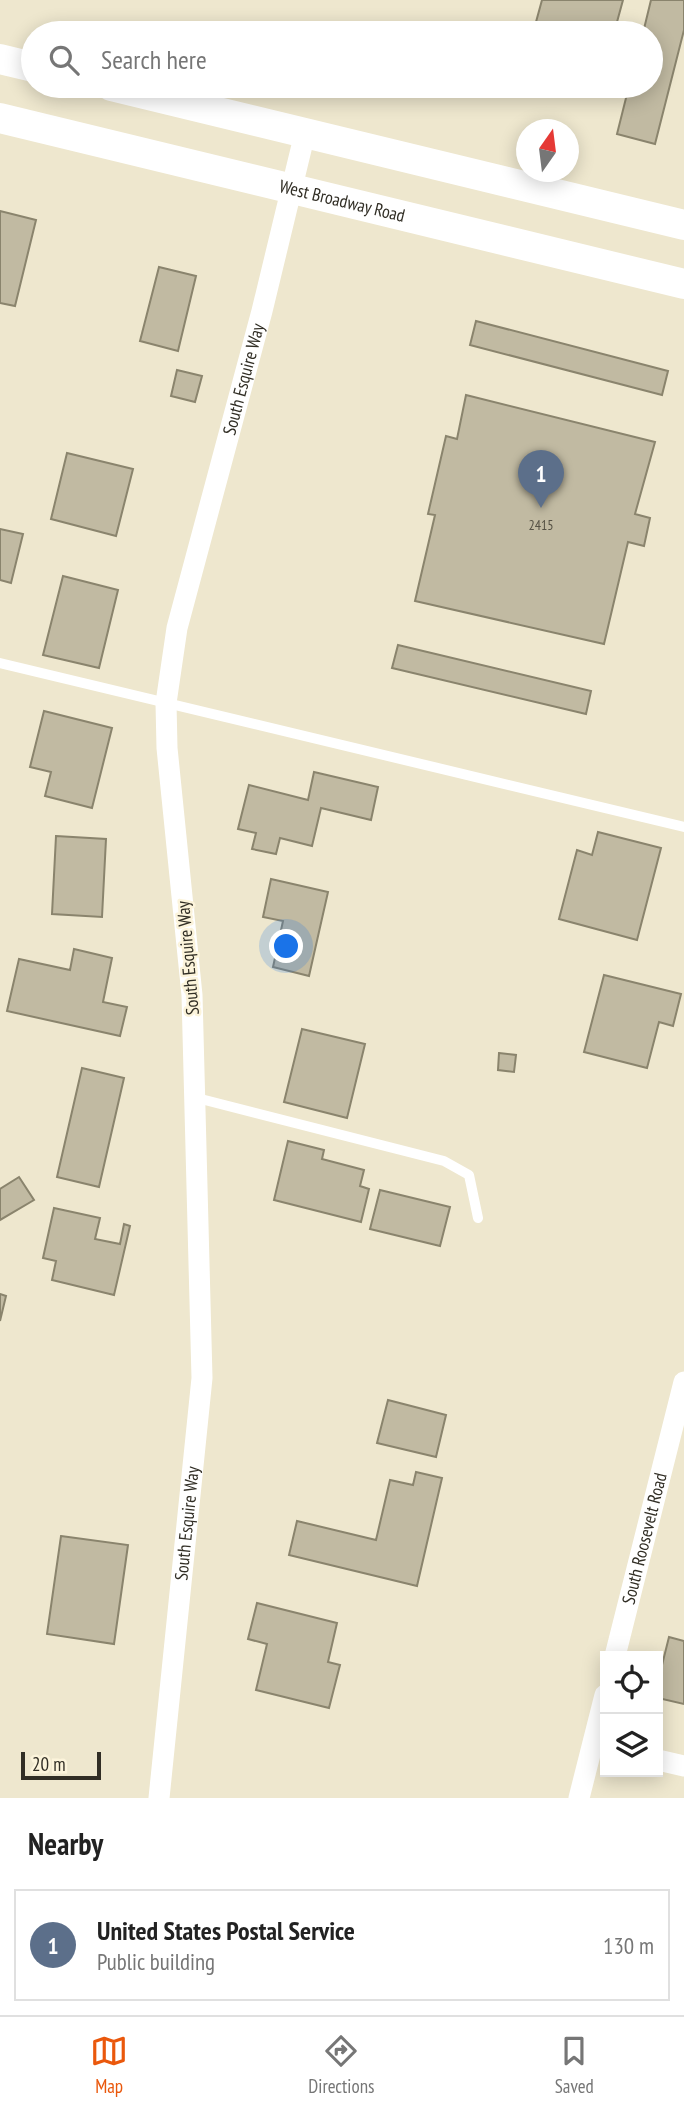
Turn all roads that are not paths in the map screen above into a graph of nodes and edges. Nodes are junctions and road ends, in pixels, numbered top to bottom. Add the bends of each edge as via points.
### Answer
1 (0, 59) edge
2 (21, 64) edge
3 (161, 98) edge
4 (0, 118) edge
5 (305, 133) junction
6 (291, 189) junction
7 (684, 225) edge
8 (684, 284) edge
9 (0, 663) edge
10 (166, 703) junction
11 (684, 827) edge
12 (197, 1098) junction
13 (478, 1217) dead end
14 (684, 1382) edge
15 (616, 1651) edge
16 (603, 1714) edge
17 (599, 1745) edge
18 (663, 1761) edge
19 (684, 1766) edge
20 (159, 1798) edge
21 (579, 1798) edge

1 - 2 main road
3 - 5 main road
4 - 6 main road, West Broadway Road
5 - 6 street, South Esquire Way
5 - 7 main road
6 - 8 main road, West Broadway Road
6 - 10 street, South Esquire Way via 177,628
9 - 10 lane
10 - 11 lane
10 - 12 street, South Esquire Way
12 - 13 lane via 444,1161 469,1175
12 - 20 street, South Esquire Way via 202,1378
14 - 15 street, South Roosevelt Road
16 - 17 street
17 - 21 street
18 - 19 street

